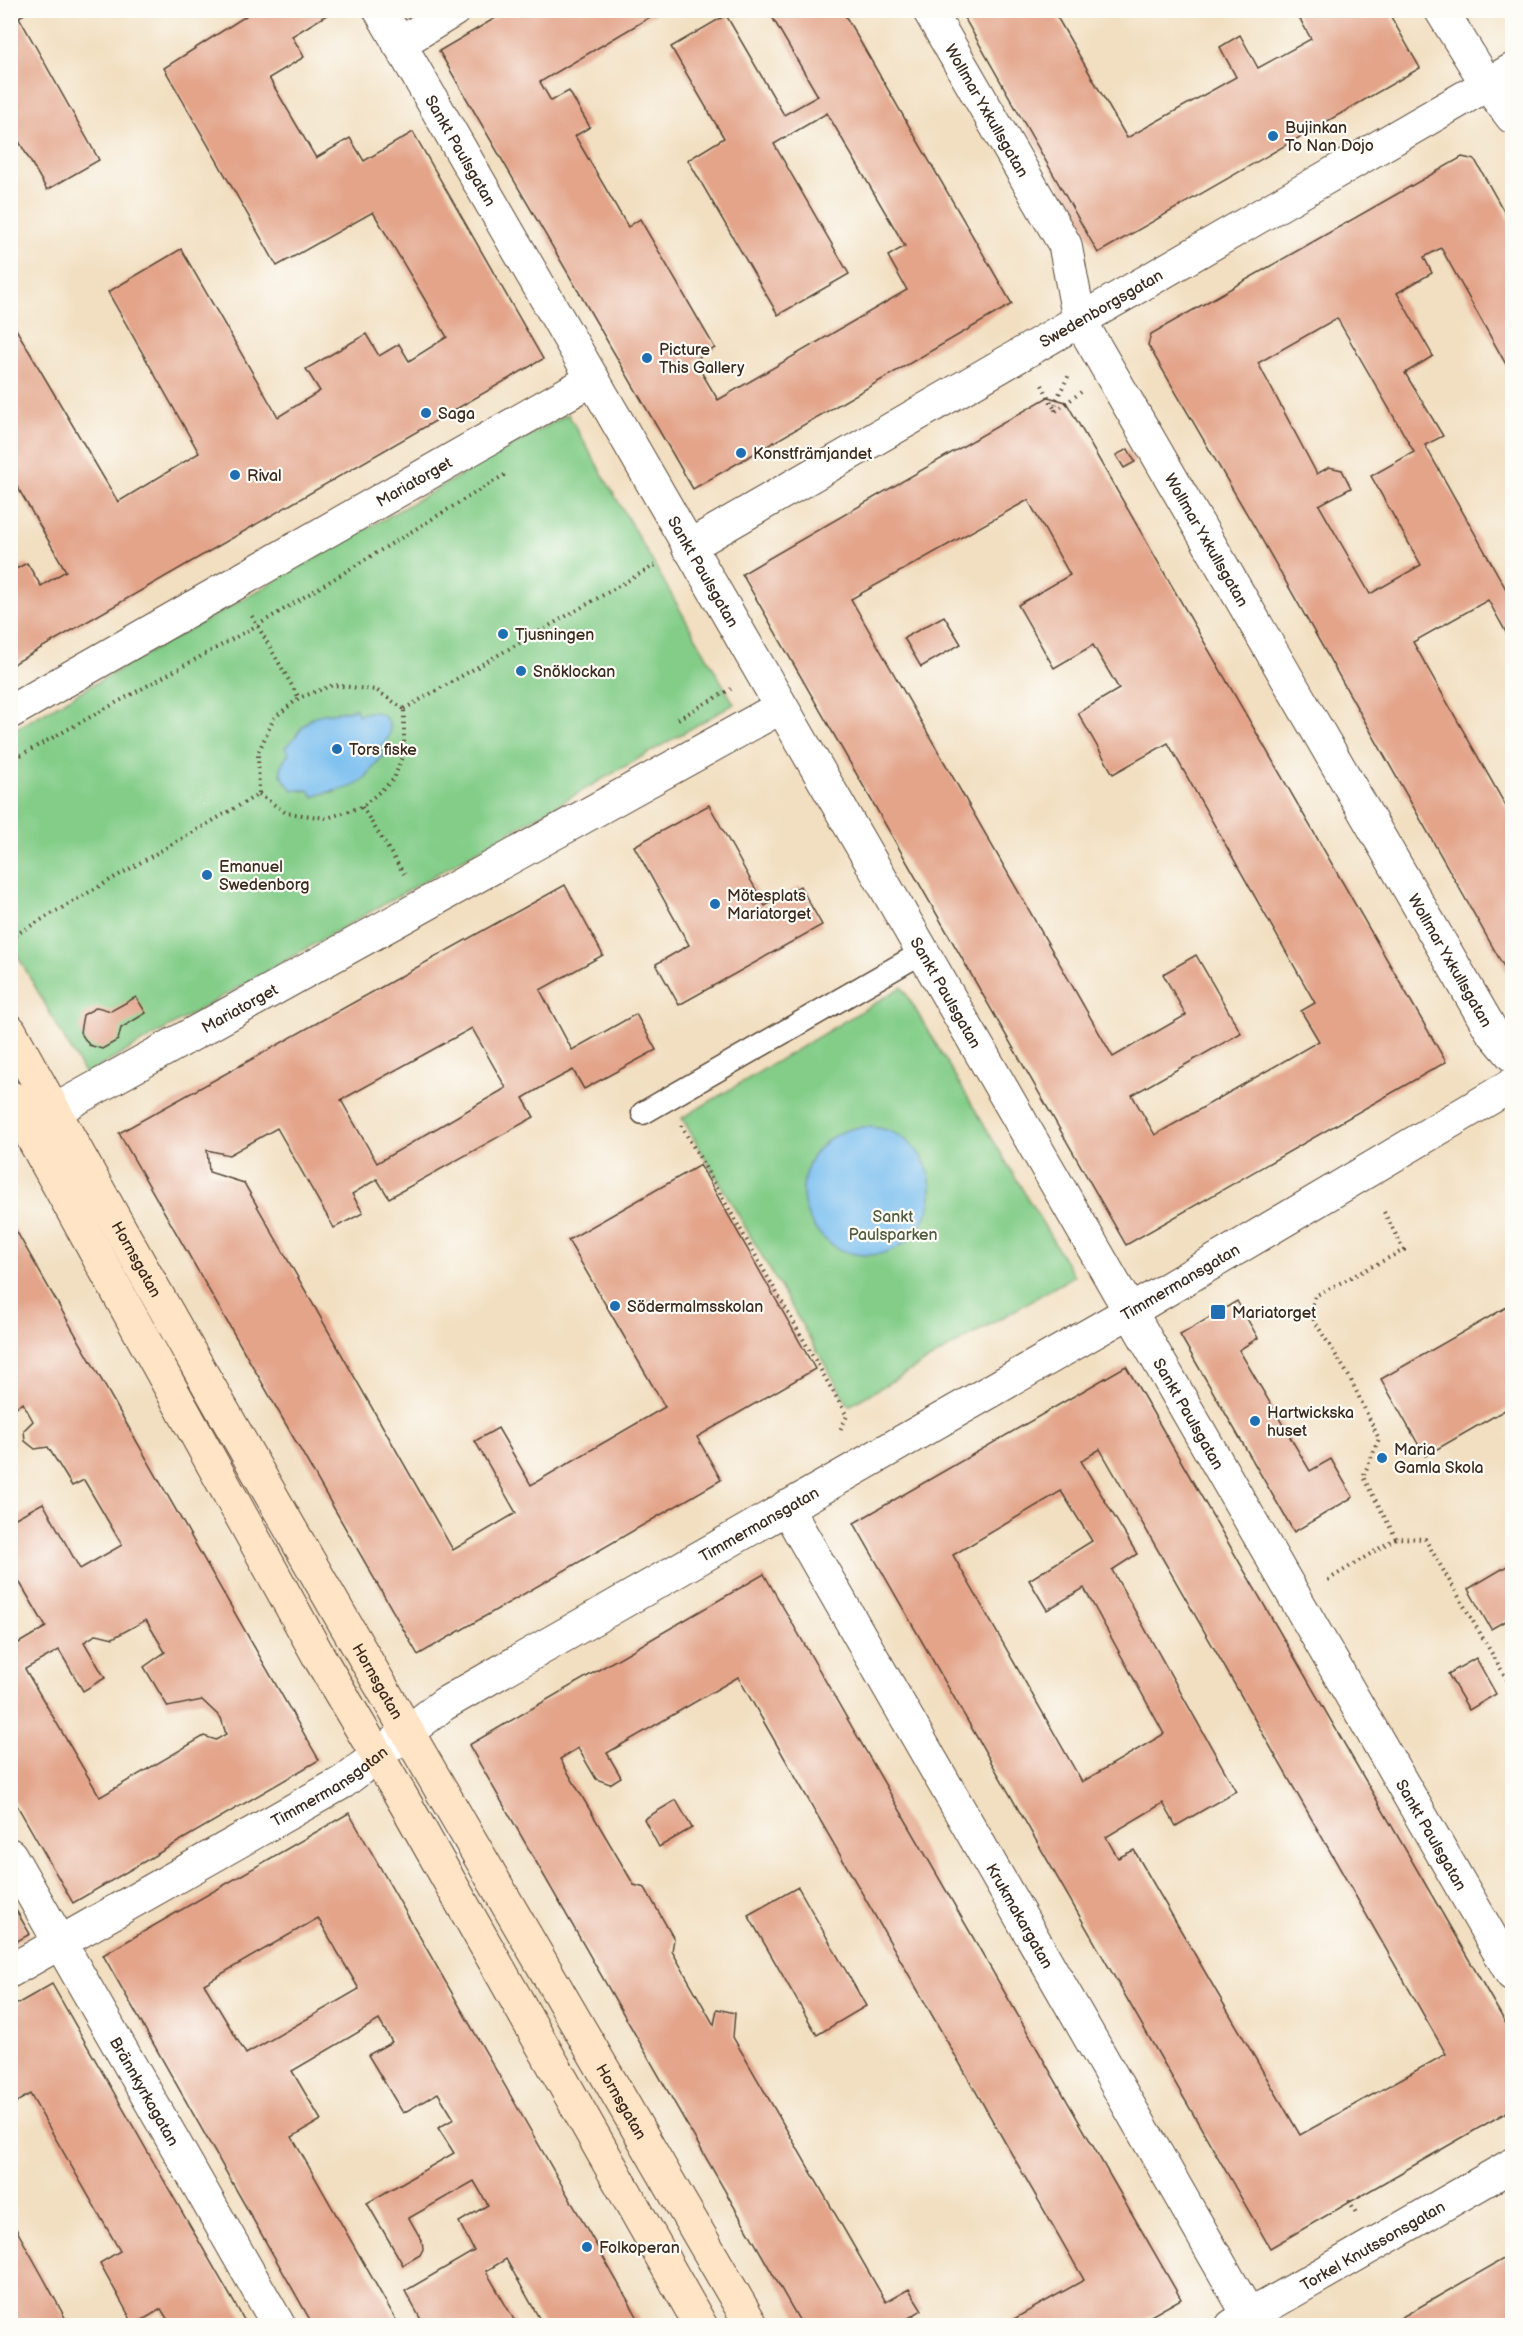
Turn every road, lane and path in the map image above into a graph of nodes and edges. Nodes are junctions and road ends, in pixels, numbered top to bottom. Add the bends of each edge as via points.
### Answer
1 (380, 10) edge
2 (454, 10) edge
3 (929, 10) edge
4 (1441, 10) edge
5 (399, 44) junction
6 (1500, 77) edge
7 (1512, 117) edge
8 (1079, 319) junction
9 (593, 379) junction
10 (510, 472) dead end
11 (688, 547) junction
12 (234, 584) junction
13 (258, 625) junction
14 (299, 698) junction
15 (781, 707) junction
16 (404, 709) junction
17 (10, 712) edge
18 (10, 761) edge
19 (259, 794) junction
20 (362, 807) junction
21 (423, 905) junction
22 (15, 935) dead end
23 (922, 952) junction
24 (10, 1031) edge
25 (1512, 1055) edge
26 (1512, 1085) edge
27 (10, 1097) edge
28 (666, 1100) junction
29 (54, 1111) junction
30 (643, 1113) dead end
31 (1384, 1212) dead end
32 (1129, 1312) junction
33 (840, 1430) dead end
34 (786, 1507) junction
35 (1396, 1538) junction
36 (1296, 1600) junction
37 (1512, 1688) edge
38 (407, 1732) junction
39 (377, 1755) junction
40 (10, 1855) edge
41 (60, 1942) junction
42 (10, 1971) edge
43 (1512, 1974) edge
44 (1512, 2165) edge
45 (1245, 2322) edge
46 (279, 2325) edge
47 (701, 2325) edge
48 (753, 2325) edge

1 - 5 street, Sankt Paulsgatan
2 - 5 street
3 - 8 street, Wollmar Yxkullsgatan via 1065,245
4 - 6 street
5 - 9 street, Sankt Paulsgatan
6 - 7 street
6 - 8 street, Swedenborgsgatan
8 - 11 street, Swedenborgsgatan
8 - 25 street, Wollmar Yxkullsgatan via 1491,1030
9 - 11 street, Sankt Paulsgatan
9 - 12 street, Mariatorget
10 - 13 path
11 - 15 street, Sankt Paulsgatan
11 - 16 path
12 - 13 path
12 - 17 street, Mariatorget
13 - 14 path
13 - 18 path
14 - 16 path via 333,686 376,690
14 - 19 path via 274,718 258,753
15 - 21 street, Mariatorget
15 - 23 street, Sankt Paulsgatan
16 - 20 path via 404,751 394,778
19 - 20 path via 286,813 327,818
19 - 22 path
20 - 21 path
21 - 29 street, Mariatorget
23 - 28 lane
23 - 32 street, Sankt Paulsgatan
24 - 29 street, Hornsgatan
26 - 32 street, Timmermansgatan
27 - 39 street, Hornsgatan
28 - 30 lane
28 - 33 path via 847,1416
29 - 38 street, Hornsgatan
31 - 35 path via 1404,1250 1315,1296 1310,1314 1350,1378 1379,1439 1363,1477
32 - 34 street, Timmermansgatan
32 - 36 street, Sankt Paulsgatan
34 - 38 street, Timmermansgatan via 444,1704
34 - 45 street, Krukmakargatan
35 - 36 path
35 - 37 path via 1425,1539
36 - 43 street, Sankt Paulsgatan
38 - 39 street, Timmermansgatan
38 - 48 street, Hornsgatan
39 - 41 street, Timmermansgatan via 334,1787
39 - 47 street, Hornsgatan
40 - 41 street, Brännkyrkagatan
41 - 42 street, Timmermansgatan
41 - 46 street, Brännkyrkagatan
44 - 45 street, Torkel Knutssonsgatan

